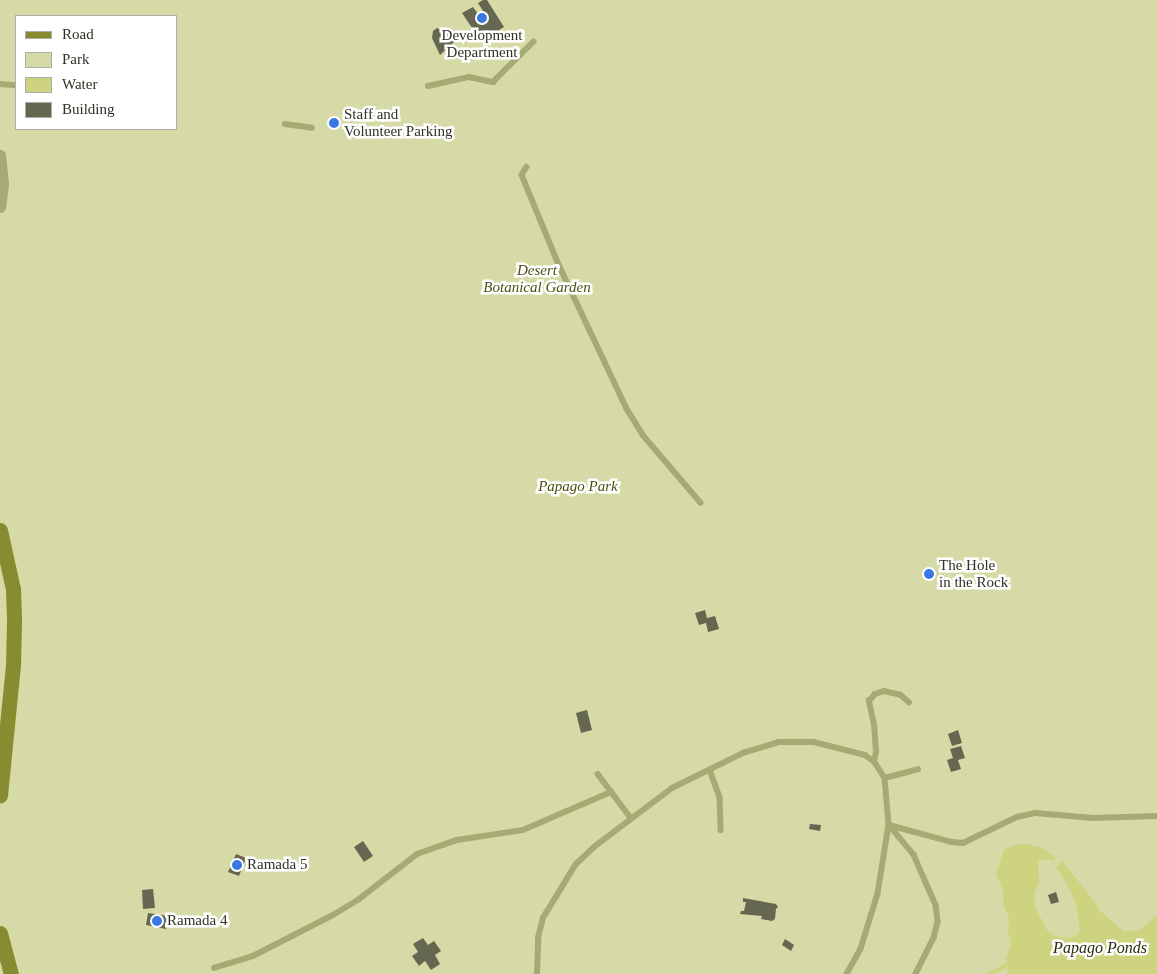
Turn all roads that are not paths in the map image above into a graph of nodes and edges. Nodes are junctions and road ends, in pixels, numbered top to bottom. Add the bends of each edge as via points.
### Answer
1 (533, 42) dead end
2 (493, 82) junction
3 (0, 84) edge
4 (15, 85) edge
5 (428, 86) dead end
6 (493, 90) dead end
7 (285, 124) dead end
8 (312, 128) dead end
9 (0, 155) edge
10 (527, 167) dead end
11 (0, 207) edge
12 (702, 503) dead end
13 (0, 530) edge
14 (909, 702) dead end
15 (874, 761) junction
16 (918, 769) dead end
17 (710, 770) junction
18 (598, 774) dead end
19 (885, 778) junction
20 (611, 792) junction
21 (0, 795) edge
22 (1157, 816) edge
23 (631, 818) junction
24 (889, 825) junction
25 (721, 830) dead end
26 (0, 933) edge
27 (214, 968) dead end
28 (11, 974) edge
29 (537, 974) edge
30 (847, 974) edge
31 (916, 974) edge

1 - 2 lane
2 - 5 lane via 469,78
2 - 6 lane
3 - 4 lane
7 - 8 lane
9 - 11 street via 3,184
10 - 12 lane via 522,175 620,395 643,435
13 - 21 main road via 13,589 14,622
14 - 15 lane via 901,695 884,691 869,701 874,725
15 - 17 lane via 865,755 814,742 778,742 742,752
15 - 19 lane
16 - 19 lane
17 - 23 lane via 672,788
17 - 25 lane via 720,798
18 - 20 lane
19 - 24 lane
20 - 23 lane
20 - 27 lane via 523,830 457,840 416,854 358,900 333,915 253,956
22 - 24 lane via 1093,818 1036,814 1017,817 963,843
23 - 29 lane via 576,864 556,894 543,918 538,938
24 - 30 lane via 878,894 861,949
24 - 31 lane via 914,855 936,905 938,922 934,938
26 - 28 main road

